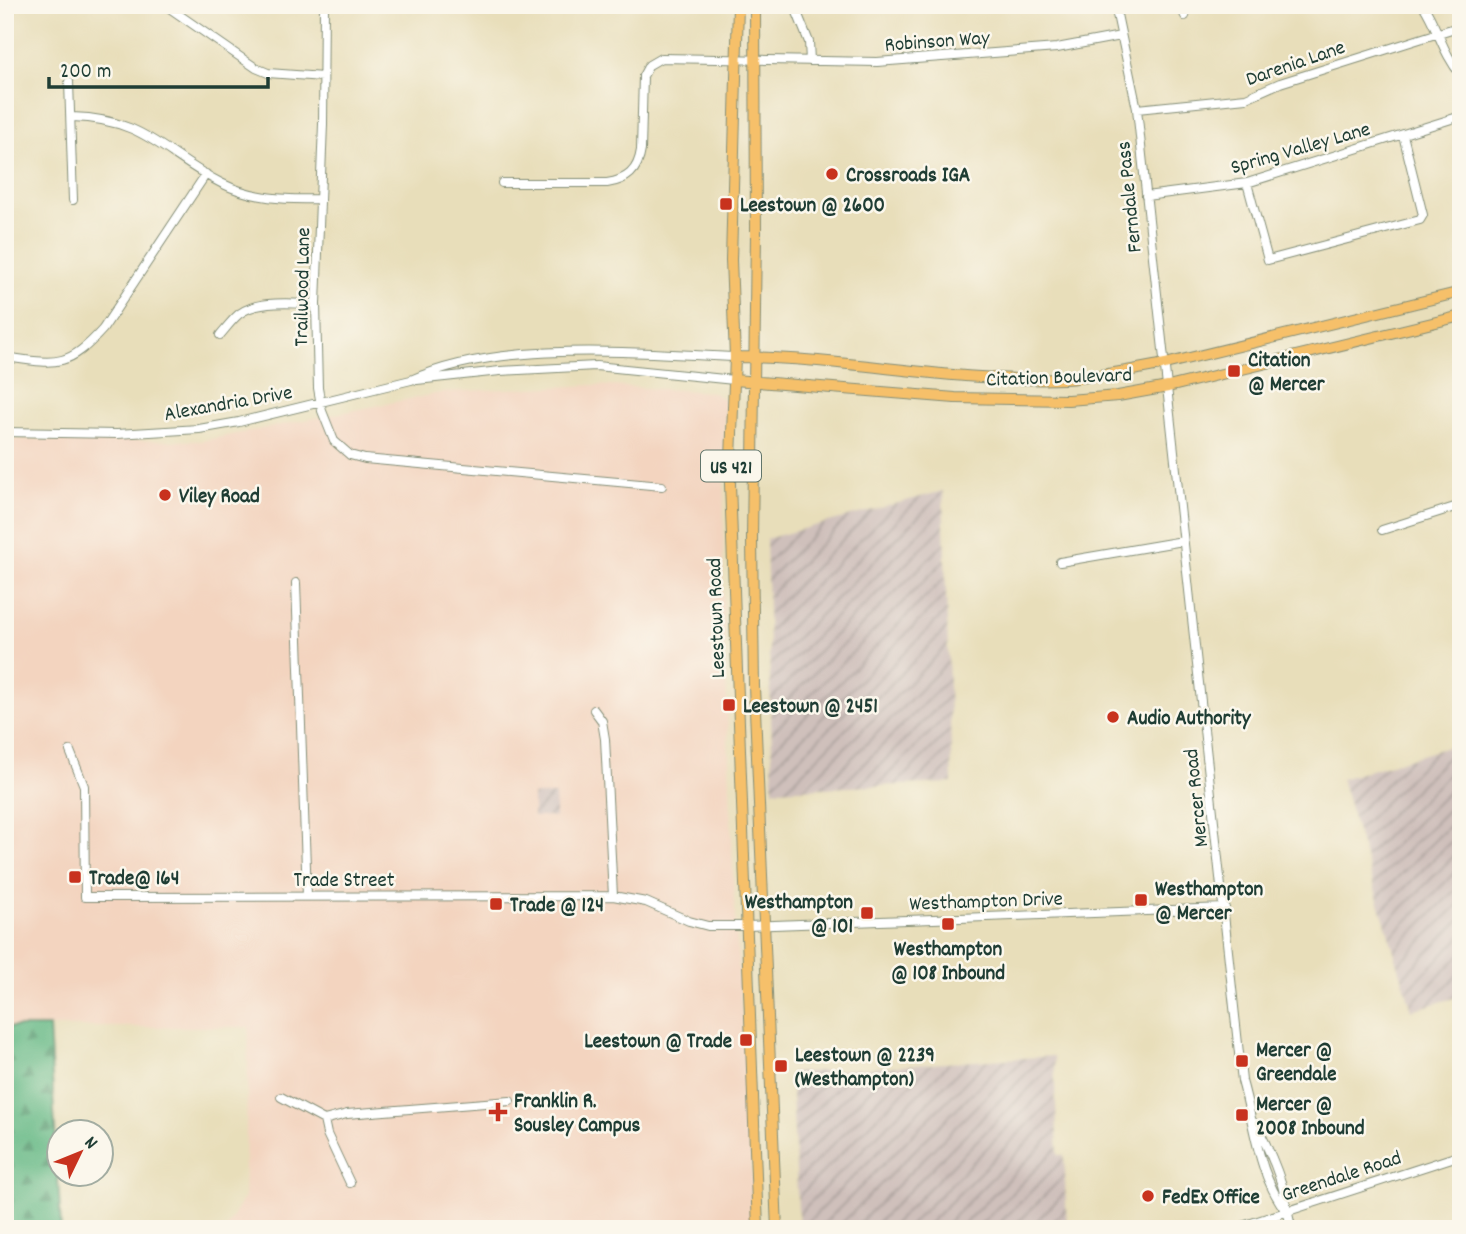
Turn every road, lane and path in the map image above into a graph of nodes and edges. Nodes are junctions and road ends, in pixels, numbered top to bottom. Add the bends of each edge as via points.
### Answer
1 (165, 5) edge
2 (324, 5) edge
3 (738, 5) edge
4 (755, 5) edge
5 (794, 5) edge
6 (1115, 5) edge
7 (1180, 5) edge
8 (1423, 5) edge
9 (1185, 16) dead end
10 (1461, 26) edge
11 (1437, 33) junction
12 (1121, 36) junction
13 (738, 59) junction
14 (754, 60) junction
15 (810, 61) junction
16 (1461, 75) edge
17 (323, 78) junction
18 (69, 82) dead end
19 (1137, 109) junction
20 (72, 117) junction
21 (1461, 117) edge
22 (1403, 135) junction
23 (206, 174) junction
24 (502, 183) dead end
25 (1247, 183) junction
26 (1146, 196) junction
27 (320, 199) junction
28 (73, 200) dead end
29 (1461, 292) edge
30 (316, 304) junction
31 (1461, 316) edge
32 (220, 335) dead end
33 (5, 357) edge
34 (734, 357) junction
35 (754, 357) junction
36 (1166, 363) junction
37 (411, 380) junction
38 (734, 380) junction
39 (754, 383) junction
40 (1168, 387) junction
41 (320, 403) junction
42 (5, 432) edge
43 (662, 486) dead end
44 (1461, 505) edge
45 (1382, 530) dead end
46 (1183, 541) junction
47 (1060, 562) dead end
48 (296, 583) dead end
49 (594, 710) dead end
50 (70, 751) dead end
51 (307, 896) junction
52 (613, 896) junction
53 (1225, 908) junction
54 (748, 926) junction
55 (764, 926) junction
56 (281, 1097) dead end
57 (510, 1101) dead end
58 (324, 1120) junction
59 (1461, 1155) edge
60 (350, 1183) dead end
61 (1286, 1211) junction
62 (758, 1229) edge
63 (777, 1229) edge
64 (1233, 1229) edge
65 (1292, 1229) edge

1 - 17 street via 256,68
2 - 17 street, Trailwood Lane
3 - 13 main road, Leestown Road / US 421
4 - 14 main road, Leestown Road / US 421
5 - 15 street via 809,42
6 - 12 street, Ferndale Pass
7 - 9 street
8 - 11 street
10 - 11 street, Darenia Lane
11 - 16 street
11 - 19 street, Darenia Lane via 1246,98
12 - 15 street, Robinson Way via 1057,48 877,62
12 - 19 street, Ferndale Pass
13 - 14 street, Robinson Way
13 - 24 street, Robinson Way via 669,57 649,65 642,81 639,162 629,176 607,183
13 - 34 main road, Leestown Road / US 421 via 731,260
14 - 15 street, Robinson Way
14 - 35 main road, Leestown Road / US 421
17 - 27 street, Trailwood Lane
18 - 20 street
19 - 26 street, Ferndale Pass
20 - 23 street via 130,127
20 - 28 street
21 - 22 street, Spring Valley Lane
22 - 25 street, Spring Valley Lane
22 - 25 street via 1423,215 1420,220 1268,260
23 - 27 street via 253,195
23 - 33 street via 88,346 51,363
25 - 26 street, Spring Valley Lane
26 - 36 street, Ferndale Pass
27 - 30 street, Trailwood Lane
29 - 36 main road, Citation Boulevard
30 - 32 street via 251,309
30 - 41 street, Trailwood Lane
31 - 40 main road, Citation Boulevard
34 - 35 main road, Citation Boulevard
34 - 37 street, Alexandria Drive via 570,351 468,363
34 - 38 main road, Leestown Road / US 421
35 - 36 main road, Citation Boulevard via 1020,379 1067,379
35 - 39 main road, Leestown Road / US 421
36 - 40 street, Ferndale Pass
37 - 38 street, Alexandria Drive via 596,366
37 - 41 street, Alexandria Drive
38 - 39 main road, Citation Boulevard
38 - 54 main road, Leestown Road / US 421 via 730,498
39 - 40 main road, Citation Boulevard via 1008,400 1118,397
39 - 55 main road, Leestown Road / US 421 via 752,564
40 - 46 street, Mercer Road
41 - 42 street, Alexandria Drive via 186,430
41 - 43 street, Trailwood Lane via 334,441 350,455 365,459
44 - 45 street
46 - 47 street
46 - 53 street, Mercer Road
48 - 51 street
49 - 52 street via 602,721 605,739
50 - 51 street, Trade Street via 85,786 85,897
51 - 52 street, Trade Street
52 - 54 street, Trade Street via 646,902 708,926
53 - 55 street, Westhampton Drive
53 - 61 street, Mercer Road via 1242,1081 1256,1147 1273,1193
54 - 55 street, Westhampton Drive
54 - 62 main road, Leestown Road / US 421
55 - 63 main road, Leestown Road / US 421
56 - 58 street
57 - 58 street via 347,1114
58 - 60 street
59 - 61 street, Greendale Road
61 - 64 street, Greendale Road
61 - 65 street, Mercer Road

